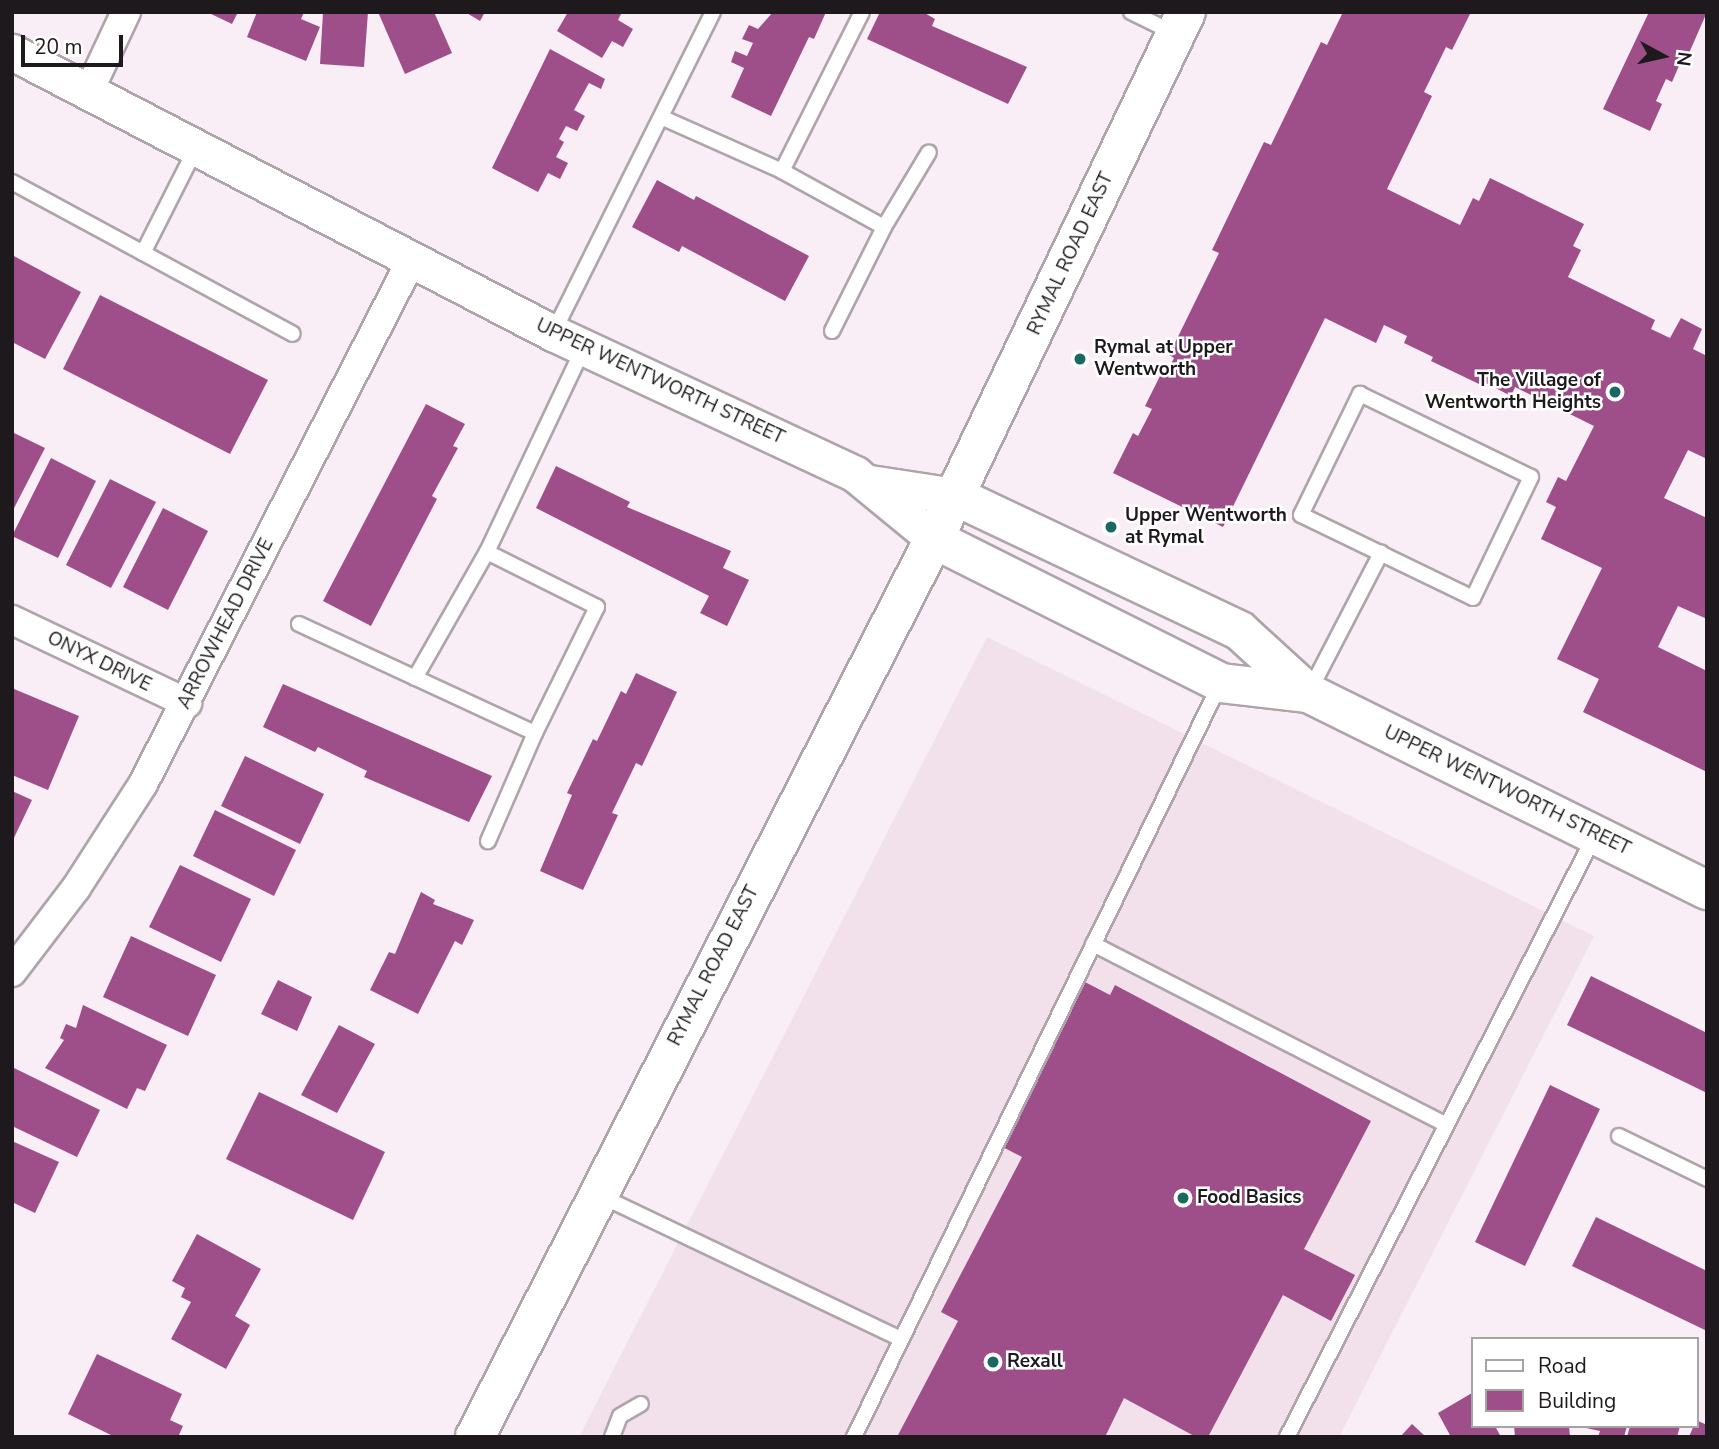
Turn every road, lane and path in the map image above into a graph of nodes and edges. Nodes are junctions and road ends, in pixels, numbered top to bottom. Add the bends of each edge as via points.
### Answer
1 (127, 12) edge
2 (713, 12) edge
3 (862, 12) edge
4 (1131, 12) edge
5 (1181, 23) edge
6 (12, 52) edge
7 (89, 91) junction
8 (663, 118) junction
9 (197, 147) junction
10 (929, 152) dead end
11 (782, 171) junction
12 (12, 182) edge
13 (884, 227) junction
14 (143, 253) junction
15 (411, 259) junction
16 (832, 331) dead end
17 (293, 334) dead end
18 (569, 340) junction
19 (870, 484) junction
20 (955, 496) junction
21 (934, 539) junction
22 (487, 552) junction
23 (1381, 553) junction
24 (12, 620) edge
25 (299, 624) dead end
26 (415, 678) junction
27 (1221, 682) junction
28 (1308, 693) junction
29 (187, 703) junction
30 (535, 733) junction
31 (1595, 835) junction
32 (488, 842) dead end
33 (1707, 890) edge
34 (1093, 944) junction
35 (12, 972) edge
36 (1446, 1125) junction
37 (1619, 1136) dead end
38 (1707, 1179) edge
39 (597, 1193) junction
40 (901, 1339) junction
41 (641, 1404) dead end
42 (475, 1437) edge
43 (612, 1437) edge
44 (854, 1437) edge
45 (1287, 1437) edge

1 - 7 street
2 - 8 lane
3 - 11 lane
4 - 5 lane
5 - 20 main road, RYMAL ROAD EAST
6 - 7 street, UPPER WENTWORTH STREET
7 - 9 street, UPPER WENTWORTH STREET
8 - 11 lane
8 - 18 lane
9 - 14 lane
9 - 15 street, UPPER WENTWORTH STREET
10 - 13 lane
11 - 13 lane
12 - 14 lane
13 - 16 lane
14 - 17 lane
15 - 18 street, UPPER WENTWORTH STREET
15 - 29 street, ARROWHEAD DRIVE
18 - 19 street, UPPER WENTWORTH STREET
18 - 22 lane
19 - 20 street
19 - 21 street, UPPER WENTWORTH STREET
20 - 21 main road, RYMAL ROAD EAST
20 - 28 main road, UPPER WENTWORTH STREET via 1240,631
21 - 27 main road, UPPER WENTWORTH STREET
21 - 39 main road, RYMAL ROAD EAST
22 - 26 lane
22 - 30 lane via 597,607
23 - 23 lane via 1473,598 1531,477 1360,394 1301,515
23 - 28 lane
24 - 29 street, ONYX DRIVE
25 - 26 lane
26 - 30 lane
27 - 28 main road, UPPER WENTWORTH STREET
27 - 34 lane
28 - 31 main road, UPPER WENTWORTH STREET
29 - 35 street, ARROWHEAD DRIVE via 112,835
30 - 32 lane
31 - 33 main road, UPPER WENTWORTH STREET
31 - 36 lane
34 - 36 lane
34 - 40 lane
36 - 45 lane
37 - 38 lane
39 - 40 lane
39 - 42 main road, RYMAL ROAD EAST
40 - 44 lane
41 - 43 lane via 621,1416

